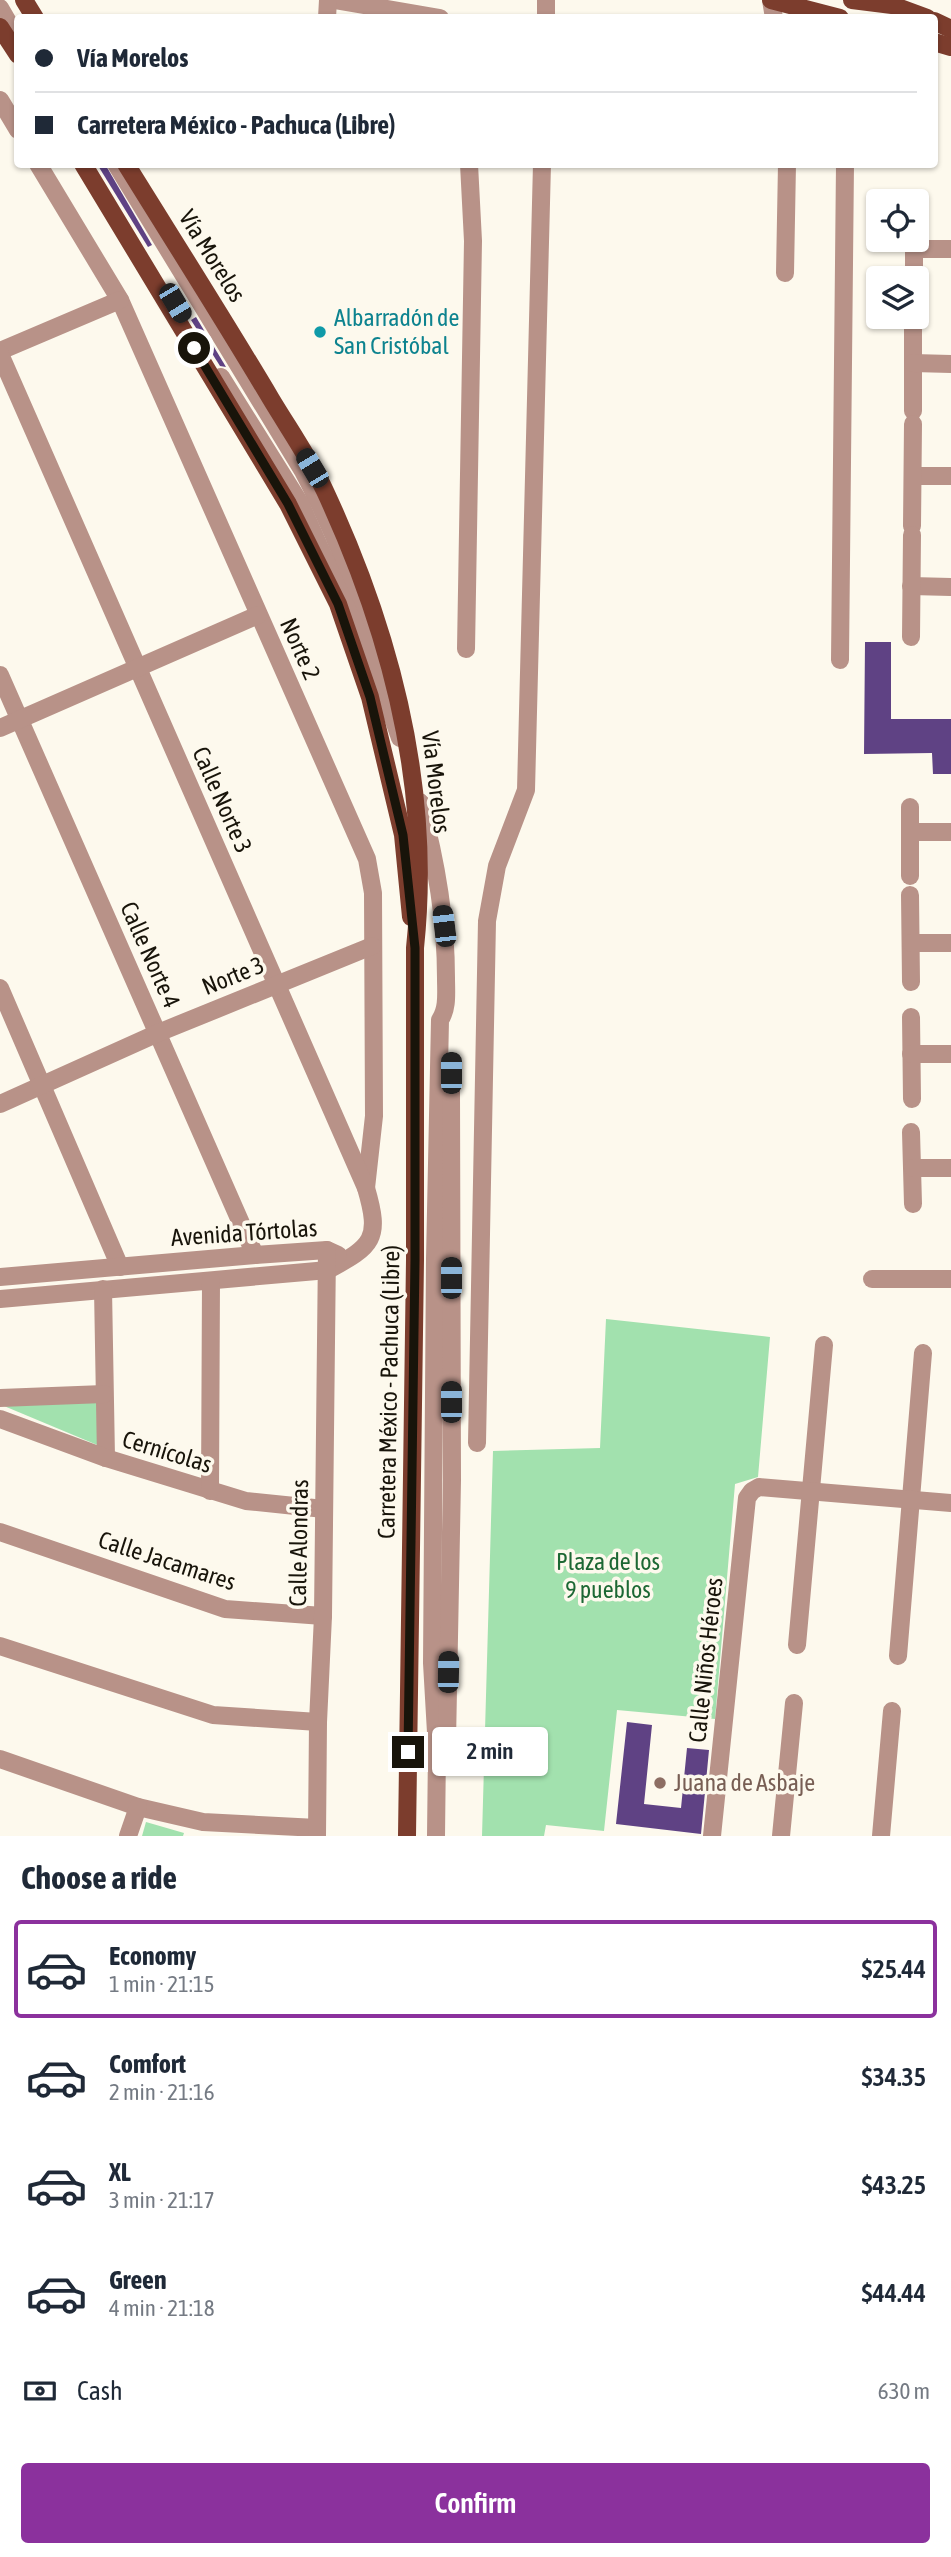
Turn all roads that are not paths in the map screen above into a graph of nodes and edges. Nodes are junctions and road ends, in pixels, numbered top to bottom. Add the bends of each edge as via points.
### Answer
1 (334, 0) edge
2 (771, 0) edge
3 (852, 0) edge
4 (0, 8) edge
5 (418, 14) edge
6 (825, 14) edge
7 (917, 14) edge
8 (0, 27) edge
9 (14, 32) edge
10 (14, 49) edge
11 (0, 100) edge
12 (14, 123) edge
13 (40, 168) edge
14 (85, 168) edge
15 (94, 168) edge
16 (118, 168) edge
17 (128, 168) edge
18 (469, 168) edge
19 (542, 168) edge
20 (787, 168) edge
21 (845, 168) edge
22 (929, 246) edge
23 (951, 249) edge
24 (785, 273) dead end
25 (120, 300) junction
26 (913, 329) edge
27 (0, 353) edge
28 (913, 363) junction
29 (951, 363) edge
30 (913, 476) junction
31 (951, 477) edge
32 (911, 586) junction
33 (951, 587) edge
34 (258, 615) junction
35 (911, 637) dead end
36 (366, 639) junction
37 (466, 649) dead end
38 (840, 660) dead end
39 (136, 668) junction
40 (0, 675) edge
41 (19, 719) junction
42 (0, 728) edge
43 (414, 783) junction
44 (910, 807) dead end
45 (910, 832) junction
46 (951, 832) edge
47 (910, 876) dead end
48 (911, 895) dead end
49 (911, 943) junction
50 (951, 943) edge
51 (372, 946) junction
52 (415, 948) junction
53 (911, 982) dead end
54 (277, 984) junction
55 (0, 988) edge
56 (446, 1012) junction
57 (911, 1017) dead end
58 (158, 1033) junction
59 (911, 1054) junction
60 (951, 1054) edge
61 (42, 1087) junction
62 (912, 1099) dead end
63 (0, 1104) edge
64 (912, 1132) dead end
65 (913, 1168) junction
66 (951, 1168) edge
67 (366, 1188) junction
68 (913, 1204) dead end
69 (327, 1250) junction
70 (255, 1255) junction
71 (348, 1260) junction
72 (120, 1267) junction
73 (328, 1270) junction
74 (0, 1277) edge
75 (872, 1279) dead end
76 (951, 1279) edge
77 (211, 1281) junction
78 (103, 1289) junction
79 (0, 1299) edge
80 (824, 1345) dead end
81 (923, 1353) dead end
82 (104, 1394) junction
83 (0, 1398) edge
84 (0, 1419) edge
85 (477, 1443) dead end
86 (106, 1458) junction
87 (210, 1491) junction
88 (813, 1492) junction
89 (912, 1500) junction
90 (951, 1503) edge
91 (324, 1508) junction
92 (0, 1532) edge
93 (323, 1616) junction
94 (0, 1646) edge
95 (797, 1646) dead end
96 (898, 1656) dead end
97 (794, 1703) dead end
98 (892, 1711) dead end
99 (318, 1722) junction
100 (0, 1759) edge
101 (138, 1807) junction
102 (317, 1832) edge
103 (128, 1836) edge
104 (407, 1836) edge
105 (436, 1836) edge
106 (446, 1836) edge
107 (712, 1836) edge
108 (781, 1836) edge
109 (881, 1836) edge

1 - 5 street
2 - 6 main road
3 - 7 main road via 892,5
4 - 9 street
8 - 10 main road
11 - 12 street
13 - 25 street, Norte 2
14 - 52 main road, Vía Morelos via 288,504 338,604 370,697 403,835
15 - 36 street via 300,503 358,634
16 - 36 street via 303,471 355,589 368,629
17 - 43 main road, Vía Morelos via 324,488 373,610 398,692
18 - 37 street via 473,241
19 - 85 street via 526,790 497,866 487,921
20 - 24 street
21 - 38 street
22 - 23 street
25 - 27 street
25 - 34 street, Norte 2
26 - 28 street
27 - 39 street, Calle Norte 3
28 - 29 street
28 - 30 street
30 - 31 street
30 - 32 street
32 - 33 street
32 - 35 street
34 - 39 street
34 - 51 street, Norte 2 via 367,859 373,893
36 - 43 street
39 - 41 street
39 - 54 street, Calle Norte 3
40 - 41 street, Calle Norte 4
41 - 42 street
41 - 58 street, Calle Norte 4
43 - 52 main road, Vía Morelos via 421,897
43 - 56 street via 438,874
44 - 45 street
45 - 46 street
45 - 47 street
48 - 49 street
49 - 50 street
49 - 53 street
51 - 54 street, Norte 3
51 - 67 street, Norte 2 via 374,1116
52 - 104 main road, Carretera México - Pachuca (Libre)
54 - 58 street, Norte 3
54 - 67 street, Calle Norte 3
55 - 61 street
56 - 105 street via 440,1020 435,1286 432,1663
56 - 106 street via 451,1020 452,1480
57 - 59 street
58 - 61 street, Norte 3
58 - 70 street, Calle Norte 4
59 - 60 street
59 - 62 street
61 - 63 street, Norte 3
61 - 72 street
64 - 65 street
65 - 66 street
65 - 68 street
67 - 71 street, Calle Norte 3 via 374,1227 368,1245
69 - 70 street, Avenida Tórtolas
69 - 71 street, Avenida Tórtolas
69 - 73 street, Calle Alondras
70 - 72 street, Avenida Tórtolas
71 - 73 street, Avenida Tórtolas
72 - 74 street, Avenida Tórtolas
73 - 77 street, Avenida Tórtolas
73 - 91 street, Calle Alondras
75 - 76 street
77 - 78 street, Avenida Tórtolas
77 - 87 street
78 - 79 street, Avenida Tórtolas
78 - 82 street
80 - 88 street
81 - 89 street
82 - 83 street
82 - 86 street
84 - 86 street, Cernícolas
86 - 87 street, Cernícolas
87 - 91 street, Cernícolas via 246,1501
88 - 89 street
88 - 95 street
88 - 107 street, Calle Niños Héroes via 759,1487 747,1498
89 - 90 street
89 - 96 street
91 - 93 street, Calle Alondras
92 - 93 street, Calle Jacamares via 225,1609
93 - 99 street, Calle Alondras
94 - 99 street via 213,1715
97 - 108 street
98 - 109 street
99 - 102 street, Calle Alondras
100 - 101 street
101 - 102 street via 203,1822
101 - 103 street

